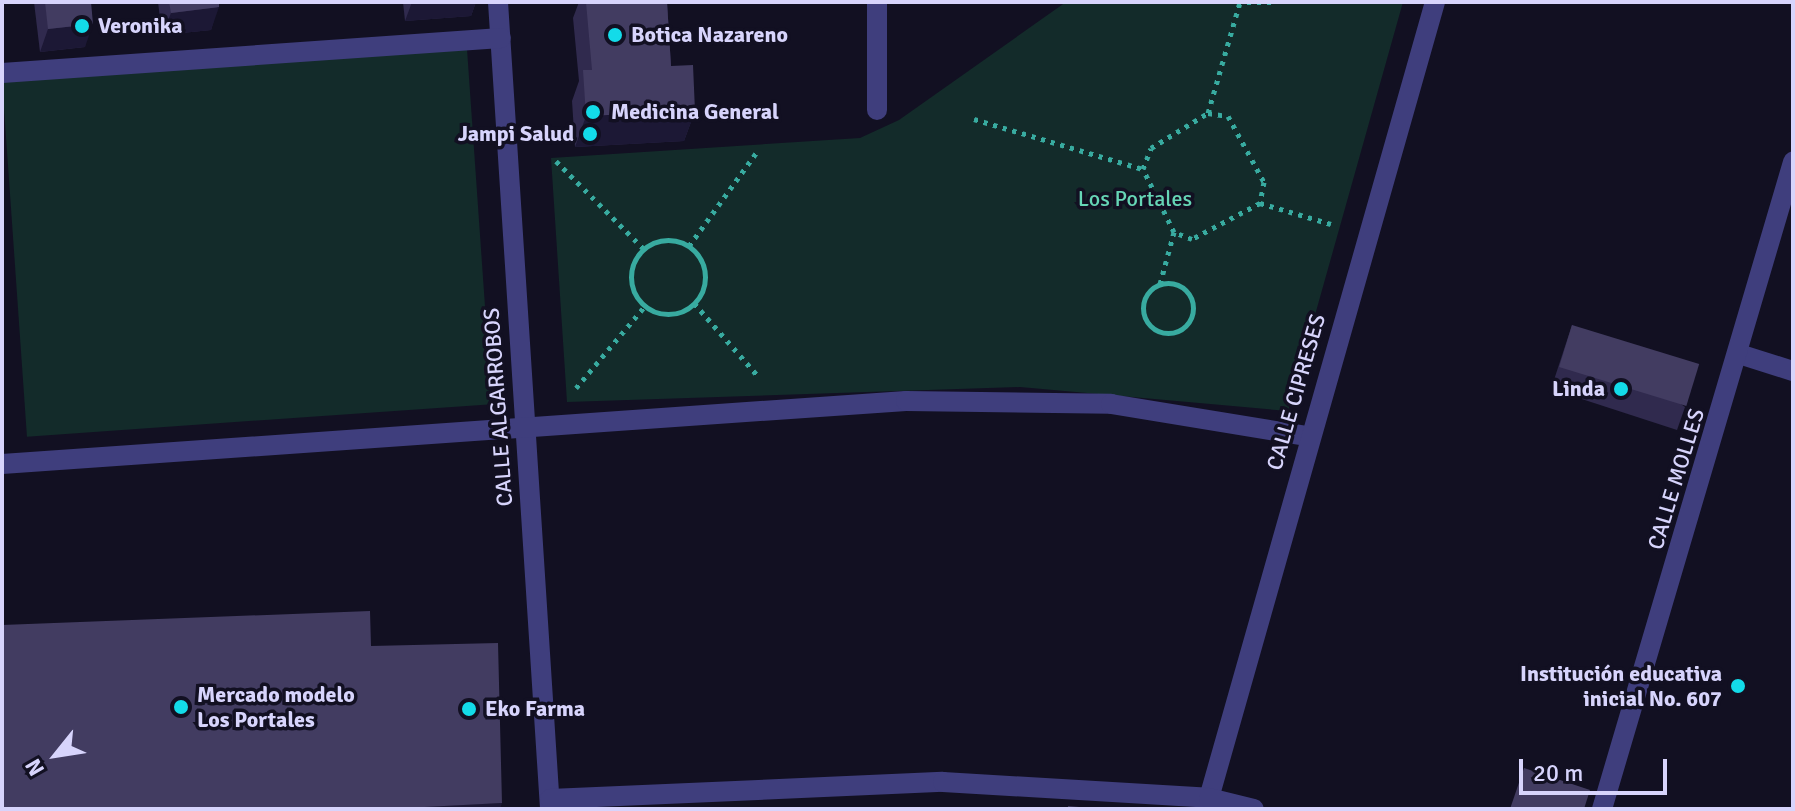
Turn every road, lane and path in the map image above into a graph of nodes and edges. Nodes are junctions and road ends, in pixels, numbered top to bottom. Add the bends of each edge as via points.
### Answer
1 (498, 2) edge
2 (877, 2) edge
3 (1240, 2) edge
4 (1247, 2) edge
5 (1272, 2) edge
6 (1435, 2) edge
7 (501, 38) junction
8 (2, 73) edge
9 (877, 110) dead end
10 (1208, 113) junction
11 (974, 119) dead end
12 (756, 153) dead end
13 (556, 161) dead end
14 (1793, 162) edge
15 (1143, 169) junction
16 (1260, 203) junction
17 (1331, 224) dead end
18 (1174, 232) junction
19 (689, 246) junction
20 (644, 249) junction
21 (1160, 284) junction
22 (694, 303) junction
23 (645, 306) junction
24 (1739, 354) junction
25 (1793, 371) edge
26 (768, 387) dead end
27 (573, 392) dead end
28 (523, 433) junction
29 (1307, 436) junction
30 (2, 464) edge
31 (1209, 798) junction
32 (550, 804) edge
33 (1254, 809) edge
34 (1602, 809) edge

1 - 7 street, CALLE ALGARROBOS
2 - 9 street
3 - 10 path
4 - 5 path
6 - 29 street, CALLE CIPRESES
7 - 8 street
7 - 28 street, CALLE ALGARROBOS
10 - 15 path via 1151,148
10 - 16 path via 1228,116 1264,182
11 - 15 path
12 - 19 path
13 - 20 path
14 - 24 street, CALLE MOLLES
15 - 18 path
16 - 17 path
16 - 18 path via 1192,239
18 - 21 path
19 - 20 path via 671,240
19 - 22 path via 706,274
20 - 23 path via 631,272
21 - 21 path via 1179,285 1193,302 1177,331 1163,333 1144,315 1144,300
22 - 23 path via 671,314
22 - 26 path
23 - 27 path
24 - 25 street
24 - 34 street, CALLE MOLLES
28 - 29 street via 705,410 906,401 1111,404
28 - 30 street
28 - 32 street, CALLE ALGARROBOS
29 - 31 street, CALLE CIPRESES
31 - 32 street via 943,782
31 - 33 street

